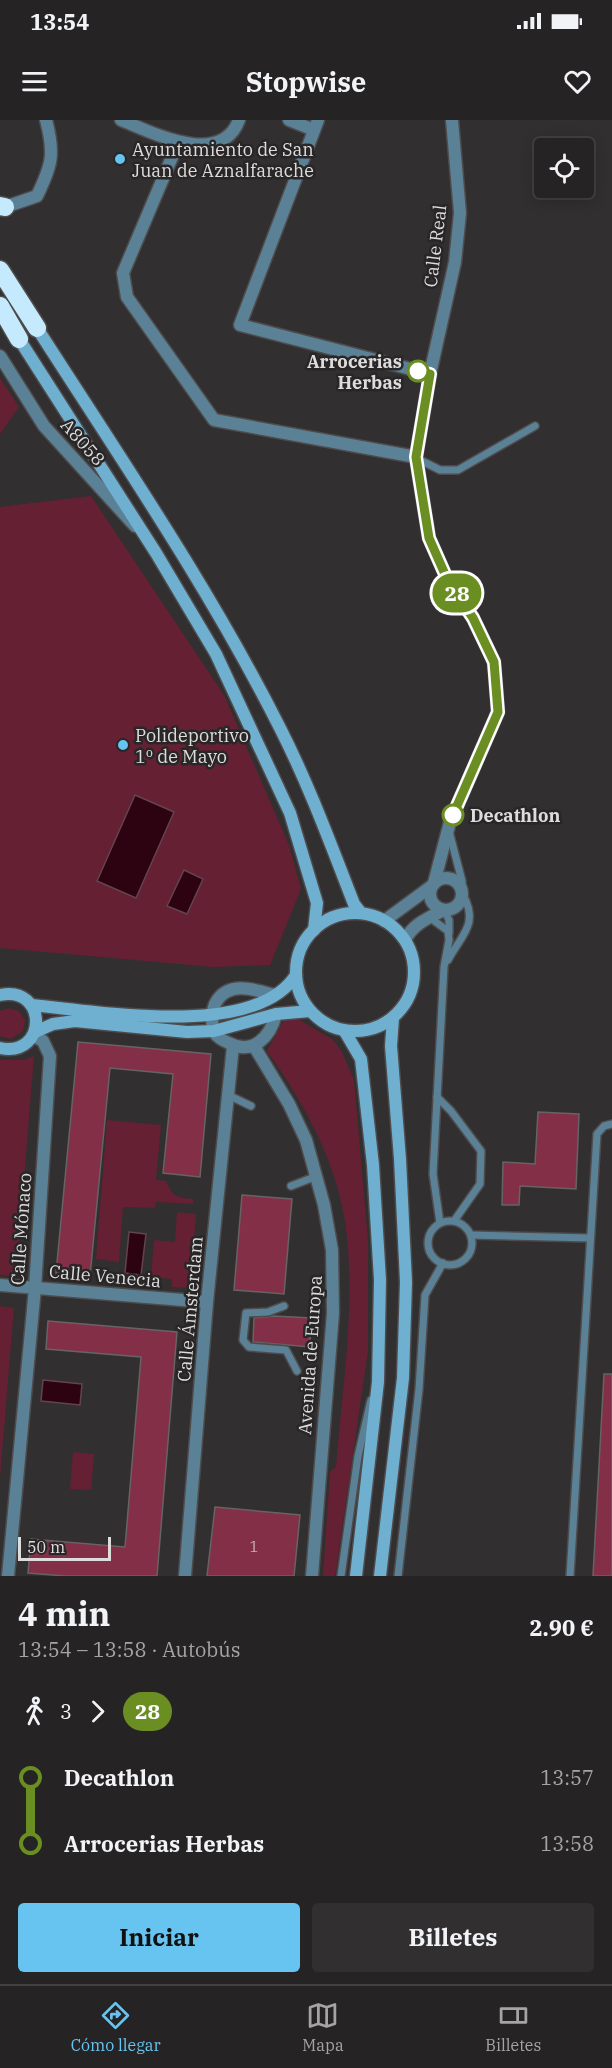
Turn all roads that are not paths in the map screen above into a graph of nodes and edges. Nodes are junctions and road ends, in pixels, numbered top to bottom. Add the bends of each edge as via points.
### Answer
1 (46, 120) edge
2 (121, 120) edge
3 (239, 120) edge
4 (289, 120) edge
5 (452, 120) edge
6 (316, 125) edge
7 (178, 143) junction
8 (3, 206) edge
9 (0, 270) edge
10 (0, 306) edge
11 (38, 328) joint
12 (19, 339) joint
13 (0, 356) edge
14 (430, 374) junction
15 (535, 426) dead end
16 (416, 457) junction
17 (150, 543) junction
18 (450, 822) junction
19 (433, 884) junction
20 (462, 892) junction
21 (444, 910) junction
22 (361, 913) junction
23 (429, 917) junction
24 (384, 921) junction
25 (314, 930) junction
26 (405, 940) junction
27 (449, 940) junction
28 (444, 968) junction
29 (296, 975) junction
30 (0, 995) edge
31 (274, 995) junction
32 (31, 1005) junction
33 (310, 1011) junction
34 (276, 1014) junction
35 (212, 1016) junction
36 (393, 1018) junction
37 (344, 1030) junction
38 (214, 1031) junction
39 (34, 1034) junction
40 (233, 1046) junction
41 (254, 1046) junction
42 (0, 1048) edge
43 (228, 1095) junction
44 (437, 1097) junction
45 (251, 1106) dead end
46 (612, 1124) edge
47 (317, 1176) junction
48 (291, 1186) dead end
49 (454, 1221) junction
50 (440, 1223) junction
51 (471, 1235) junction
52 (590, 1238) junction
53 (443, 1263) junction
54 (0, 1285) edge
55 (35, 1288) junction
56 (207, 1302) junction
57 (284, 1306) dead end
58 (379, 1365) junction
59 (297, 1371) dead end
60 (8, 1576) edge
61 (185, 1576) edge
62 (312, 1576) edge
63 (342, 1576) edge
64 (356, 1576) edge
65 (381, 1576) edge
66 (398, 1576) edge
67 (570, 1576) edge

1 - 8 street via 53,146 48,173 37,196
2 - 7 street
3 - 7 street via 236,130 212,145
4 - 6 street
5 - 14 street, Calle Real via 460,213 455,262
6 - 14 street via 240,325
7 - 16 street via 123,273 127,297 214,420
9 - 11 highway
10 - 12 highway
11 - 22 main road via 236,645 281,730
12 - 17 main road
13 - 17 street, A8058 via 44,426
14 - 16 street, Calle Real
15 - 16 lane via 458,470 440,470
16 - 18 street, Calle Real via 429,538 448,581 473,618 494,662 498,712
17 - 25 main road via 216,654 290,813 317,903
18 - 19 street, Calle Real
18 - 20 lane via 450,840
19 - 20 street via 447,878 454,880
19 - 21 street via 432,900
19 - 24 street
20 - 21 street via 457,906
20 - 28 lane via 470,907 470,921
21 - 23 street
21 - 27 lane via 449,920
22 - 24 main road
22 - 25 main road via 330,919
23 - 26 street via 410,931
23 - 27 lane via 448,931
24 - 26 main road
25 - 29 main road via 298,957
26 - 36 main road via 414,973 404,1005
27 - 28 lane
28 - 44 lane
29 - 31 main road via 289,986
29 - 33 main road via 300,994
30 - 32 main road via 16,995
31 - 35 main road
31 - 35 street via 231,989 218,999
32 - 35 main road via 165,1017
32 - 39 main road via 36,1016
33 - 34 main road
33 - 37 main road via 325,1023
34 - 38 main road
34 - 41 street via 273,1028
35 - 38 street
36 - 37 main road via 369,1029
36 - 65 main road via 391,1046 406,1282 403,1378
37 - 58 main road via 361,1059 373,1165 380,1280
38 - 39 main road via 75,1021 53,1024
38 - 40 street
39 - 42 main road via 18,1048
39 - 55 street, Calle Mónaco via 48,1046 50,1056
40 - 41 street
40 - 43 street, Calle Ámsterdam
41 - 47 street, Avenida de Europa via 289,1104
43 - 45 lane
43 - 56 street, Calle Ámsterdam
44 - 49 lane via 481,1151 480,1184
44 - 50 lane via 433,1174
46 - 52 lane via 597,1134
47 - 48 lane
47 - 62 street, Avenida de Europa via 332,1250 334,1292
49 - 50 lane
49 - 51 lane
50 - 53 lane via 430,1234 428,1246 435,1259
51 - 52 lane
51 - 53 lane via 472,1245 466,1258 458,1263
52 - 67 lane
53 - 66 lane via 425,1295 419,1389
54 - 55 street, Calle Venecia
55 - 56 street, Calle Venecia via 115,1289
55 - 60 street, Calle Mónaco
56 - 61 street, Calle Ámsterdam
57 - 59 lane via 268,1312 246,1312 243,1340 249,1347 286,1350
58 - 63 lane via 358,1456
58 - 64 main road

